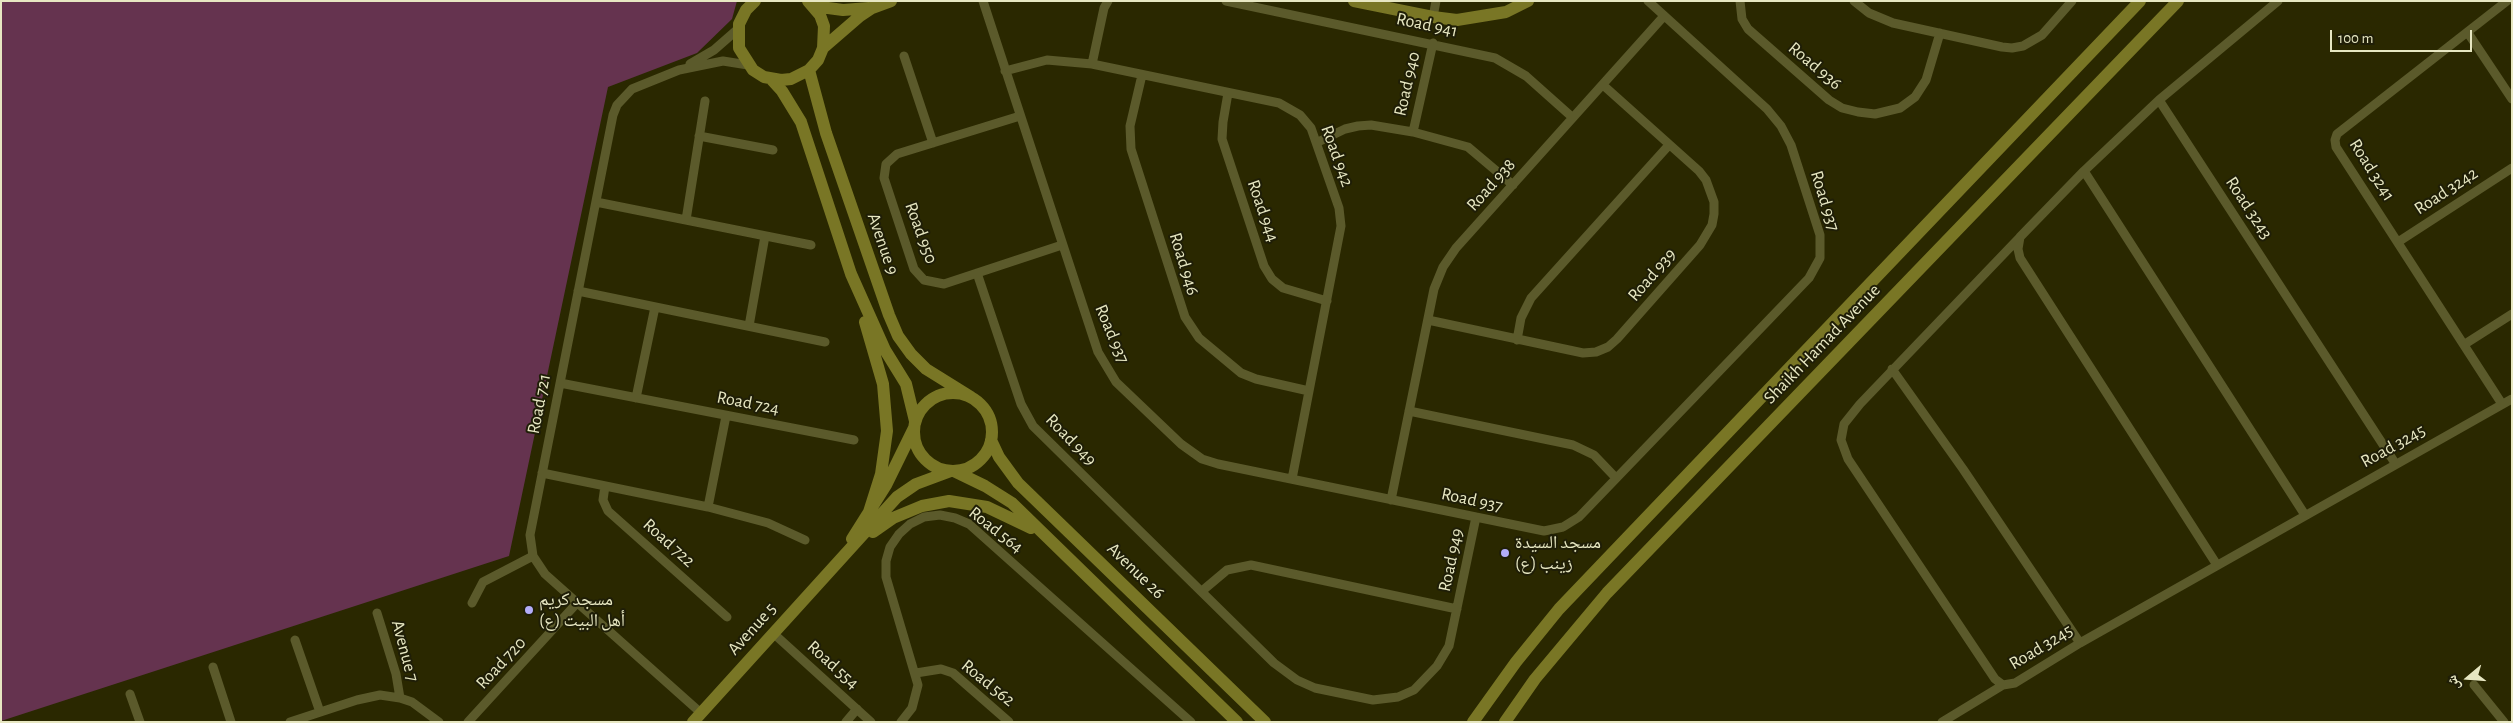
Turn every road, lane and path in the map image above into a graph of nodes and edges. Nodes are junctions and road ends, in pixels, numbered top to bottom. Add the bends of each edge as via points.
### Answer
1 (891, 1) edge
2 (983, 1) edge
3 (1108, 1) edge
4 (1226, 1) edge
5 (1354, 1) edge
6 (1436, 1) edge
7 (1528, 1) edge
8 (1648, 1) edge
9 (1740, 1) edge
10 (1854, 1) edge
11 (2072, 1) edge
12 (2140, 1) edge
13 (2178, 1) edge
14 (2278, 1) edge
15 (2507, 1) edge
16 (750, 4) edge
17 (811, 4) edge
18 (872, 8) junction
19 (1664, 16) junction
20 (1433, 18) junction
21 (738, 29) junction
22 (1940, 33) junction
23 (2468, 33) junction
24 (1433, 43) junction
25 (824, 48) junction
26 (904, 56) dead end
27 (1092, 64) junction
28 (748, 65) junction
29 (679, 70) junction
30 (809, 70) junction
31 (1005, 71) junction
32 (1142, 75) junction
33 (771, 79) junction
34 (1603, 85) junction
35 (1228, 93) junction
36 (2512, 99) edge
37 (2159, 100) junction
38 (705, 101) dead end
39 (1020, 116) junction
40 (1572, 117) junction
41 (1413, 132) junction
42 (700, 136) junction
43 (1318, 142) junction
44 (933, 143) junction
45 (1669, 144) junction
46 (773, 150) dead end
47 (2512, 168) edge
48 (2084, 171) junction
49 (1513, 185) junction
50 (596, 202) junction
51 (686, 220) junction
52 (765, 236) junction
53 (2020, 237) junction
54 (2398, 242) junction
55 (811, 245) dead end
56 (1062, 245) junction
57 (977, 273) junction
58 (851, 274) junction
59 (578, 291) junction
60 (1327, 302) junction
61 (655, 307) junction
62 (2512, 314) edge
63 (1428, 320) junction
64 (749, 326) junction
65 (1517, 340) junction
66 (825, 342) dead end
67 (2465, 344) junction
68 (1892, 369) junction
69 (560, 383) junction
70 (1309, 391) junction
71 (971, 397) junction
72 (636, 398) junction
73 (2512, 399) edge
74 (2502, 404) junction
75 (1409, 411) junction
76 (726, 416) junction
77 (914, 425) junction
78 (854, 440) dead end
79 (992, 440) junction
80 (2395, 463) junction
81 (953, 471) junction
82 (542, 473) junction
83 (1616, 478) junction
84 (1292, 479) junction
85 (605, 486) junction
86 (1391, 500) junction
87 (708, 507) junction
88 (868, 515) junction
89 (2305, 515) junction
90 (1476, 517) junction
91 (1049, 538) junction
92 (805, 540) dead end
93 (857, 543) junction
94 (533, 556) junction
95 (838, 560) junction
96 (2217, 565) junction
97 (1202, 591) junction
98 (472, 603) dead end
99 (577, 603) junction
100 (1457, 610) junction
101 (377, 613) dead end
102 (727, 617) dead end
103 (772, 633) junction
104 (295, 640) dead end
105 (2080, 643) junction
106 (213, 667) dead end
107 (916, 673) junction
108 (2003, 685) junction
109 (2474, 685) dead end
110 (130, 694) dead end
111 (400, 698) junction
112 (857, 709) junction
113 (320, 712) junction
114 (697, 717) edge
115 (310, 719) edge
116 (140, 722) edge
117 (231, 722) edge
118 (290, 722) edge
119 (439, 722) edge
120 (468, 722) edge
121 (846, 722) edge
122 (871, 722) edge
123 (901, 722) edge
124 (1009, 722) edge
125 (1191, 722) edge
126 (1237, 722) edge
127 (1265, 722) edge
128 (1473, 722) edge
129 (1505, 722) edge
130 (1942, 722) edge
131 (2504, 722) edge

1 - 18 main road
2 - 31 street, Road 937
3 - 27 street
4 - 24 street, Road 941
5 - 20 main road
6 - 20 street
7 - 20 main road via 1490,16 1456,20
8 - 19 street, Road 937
9 - 22 street, Road 936 via 1742,19 1748,29 1829,100 1858,112 1875,114 1900,108 1915,97 1926,80
10 - 22 street via 1885,20
11 - 22 street via 2042,35 2023,46 2002,47
12 - 128 main road, Shaikh Hamad Avenue via 1559,609
13 - 129 main road, Shaikh Hamad Avenue via 1607,593 1535,679
14 - 37 street
15 - 23 street, Road 3241
16 - 21 main road
17 - 18 main road via 843,10
17 - 25 main road via 824,26
18 - 25 main road
19 - 34 street, Road 938
19 - 83 street, Road 937 via 1767,109 1781,126 1791,145 1822,247 1818,264 1809,278
21 - 28 main road via 739,48
21 - 29 street, Road 721 via 714,50
23 - 36 street
23 - 54 street, Road 3241 via 2337,134 2336,147
24 - 40 street, Road 941 via 1483,54 1506,63 1526,76
24 - 41 street, Road 940
25 - 30 main road
26 - 44 street
27 - 31 street, Road 942 via 1047,60
27 - 32 street, Road 942
28 - 29 street, Road 721 via 723,61
28 - 33 main road
29 - 50 street, Road 721 via 632,89 617,105
30 - 33 main road via 791,79
30 - 71 main road, Avenue 9 via 826,133 898,336 926,369
31 - 39 street, Road 937
32 - 35 street, Road 942
32 - 70 street, Road 946 via 1130,126 1131,149 1185,318 1199,338 1241,373
33 - 58 main road via 801,122
34 - 40 street, Road 938
34 - 45 street, Road 939
35 - 43 street, Road 942 via 1286,106 1306,121
35 - 60 street, Road 944 via 1222,139 1264,266 1283,288
37 - 48 street, Road 3245
37 - 80 street, Road 3243
38 - 42 street
39 - 44 street, Road 950
39 - 56 street, Road 937
40 - 49 street, Road 938
41 - 43 street, Road 940 via 1358,126
41 - 49 street, Road 940 via 1468,147
42 - 46 street
42 - 51 street
43 - 60 street, Road 942 via 1339,208 1341,226
44 - 57 street, Road 950 via 897,154 884,169 884,178 914,269 924,280 936,284
45 - 65 street via 1532,298 1521,318
45 - 65 street, Road 939 via 1699,171 1711,190 1713,220 1700,246 1608,347 1583,353
47 - 54 street, Road 3242
48 - 53 street, Road 3245
48 - 89 street
49 - 63 street, Road 938 via 1449,257 1438,278
50 - 51 street
50 - 59 street, Road 721
51 - 52 street
52 - 55 street
52 - 64 street
53 - 68 street, Road 3245
53 - 96 street via 2020,258
54 - 67 street, Road 3241
56 - 57 street, Road 950
56 - 84 street, Road 937 via 1098,352 1122,388 1181,444 1202,459
57 - 97 street, Road 949 via 1021,404 1033,426
58 - 77 main road via 882,343 906,384
58 - 88 main road via 883,384 886,409 885,453
59 - 61 street
59 - 69 street, Road 721
60 - 70 street, Road 942
61 - 64 street
61 - 72 street
62 - 67 street
63 - 65 street, Road 939
63 - 75 street, Road 938
64 - 66 street
67 - 74 street, Road 3241
68 - 105 street
68 - 108 street, Road 3245 via 1844,424 1840,440 1848,459 1995,679
69 - 72 street, Road 724
69 - 82 street, Road 721
70 - 84 street, Road 942
71 - 77 main road via 960,393 937,395 920,410
71 - 79 main road via 986,410
72 - 76 street, Road 724
73 - 74 street, Road 3245
74 - 80 street, Road 3245
75 - 83 street via 1573,445 1594,455
75 - 86 street, Road 938
76 - 78 street, Road 724
76 - 87 street
77 - 81 main road via 914,440 928,462
77 - 88 main road, Avenue 5 via 893,472
79 - 81 main road via 978,462
79 - 127 main road, Avenue 26 via 999,457 1018,483
80 - 89 street, Road 3245
81 - 91 main road, Avenue 26 via 999,494
81 - 93 main road, Avenue 5 via 906,490
82 - 85 street, Road 722
82 - 94 street, Road 721 via 530,535
83 - 90 street, Road 937 via 1574,521 1557,529 1538,530
84 - 86 street, Road 937
85 - 87 street, Road 722
85 - 102 street, Road 722 via 603,500 608,511
86 - 90 street, Road 937
87 - 92 street, Road 722 via 762,521
88 - 95 main road, Avenue 5
89 - 96 street, Road 3245
90 - 100 street, Road 949
91 - 93 main road via 987,507 949,501 922,506 893,518
91 - 126 main road, Avenue 26
93 - 95 main road, Avenue 5
94 - 98 street via 483,582
94 - 99 street via 545,574
95 - 103 main road, Avenue 5
96 - 105 street, Road 3245
97 - 100 street, Road 949 via 1227,570 1251,565
97 - 100 street, Road 949 via 1289,675 1315,688 1373,700 1390,699 1414,690 1437,666 1449,646
99 - 114 street
99 - 120 street, Road 720
101 - 111 street, Avenue 7
103 - 112 street, Road 554
103 - 114 main road, Avenue 5
104 - 113 street
105 - 108 street, Road 3245 via 2015,683
106 - 117 street
107 - 123 street, Road 564 via 917,697
107 - 124 street, Road 562 via 941,670 953,673
107 - 125 street, Road 564 via 886,577 886,561 894,540 910,524 924,517 940,515 969,524
108 - 130 street
109 - 131 street
110 - 116 street
111 - 113 street, Avenue 7 via 370,696
111 - 119 street, Avenue 7 via 423,708
112 - 121 street
112 - 122 street, Road 554
113 - 115 street, Avenue 7
115 - 118 street, Avenue 7

